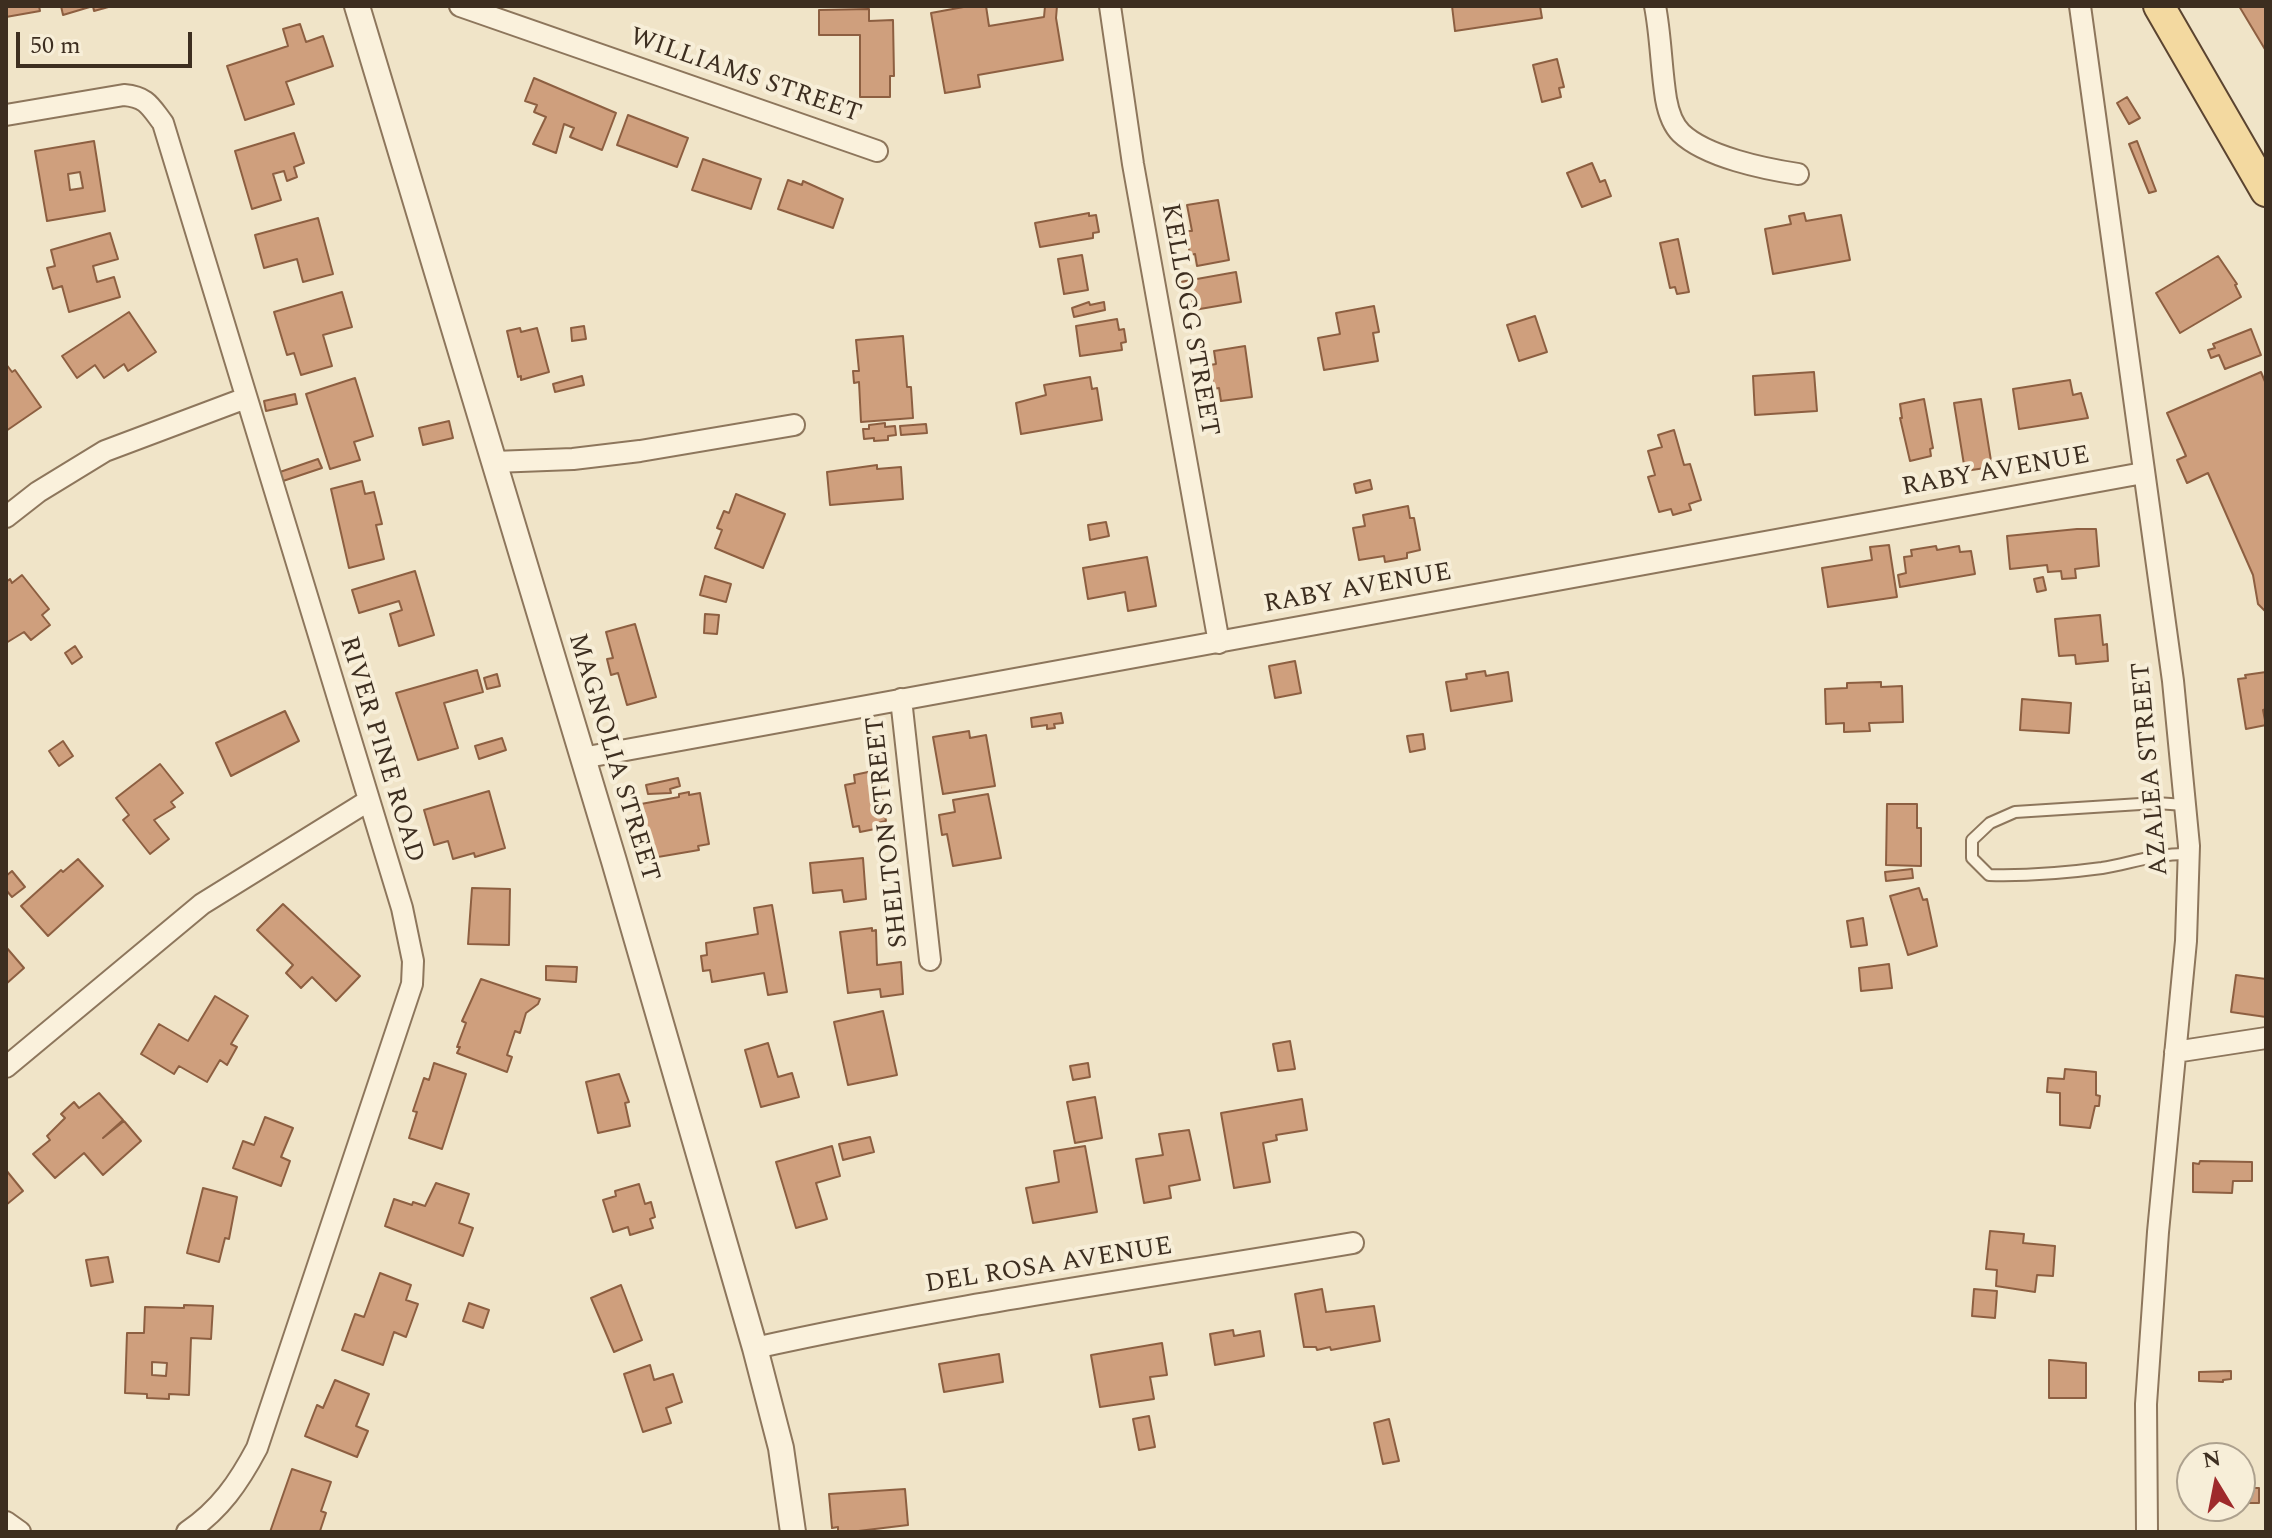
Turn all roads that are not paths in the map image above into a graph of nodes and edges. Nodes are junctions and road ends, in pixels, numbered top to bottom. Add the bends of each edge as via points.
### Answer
1 (357, 6) edge
2 (460, 6) edge
3 (1110, 6) edge
4 (1655, 6) edge
5 (2080, 6) edge
6 (2159, 6) edge
7 (6, 115) edge
8 (877, 151) dead end
9 (1798, 174) dead end
10 (2266, 191) edge
11 (246, 398) junction
12 (794, 425) dead end
13 (494, 462) junction
14 (2143, 473) junction
15 (6, 517) edge
16 (1219, 643) junction
17 (901, 699) junction
18 (582, 758) junction
19 (368, 801) junction
20 (2187, 805) junction
21 (2189, 854) junction
22 (930, 960) dead end
23 (2266, 1038) edge
24 (2175, 1052) junction
25 (6, 1067) edge
26 (1353, 1243) dead end
27 (755, 1348) junction
28 (6, 1522) edge
29 (20, 1532) edge
30 (187, 1532) edge
31 (793, 1532) edge
32 (2147, 1532) edge

1 - 13 street, MAGNOLIA STREET
2 - 8 street, WILLIAMS STREET
3 - 16 street, KELLOGG STREET
4 - 9 street via 1666,102 1681,133 1720,154
5 - 14 street, AZALEA STREET
6 - 10 main road
7 - 11 street, RIVER PINE ROAD via 108,96 138,96 149,104 163,123 180,174
11 - 15 street via 105,451
11 - 19 street, RIVER PINE ROAD
12 - 13 street via 640,451
13 - 18 street, MAGNOLIA STREET
14 - 16 street, RABY AVENUE
14 - 20 street, AZALEA STREET
16 - 17 street, RABY AVENUE
17 - 18 street, RABY AVENUE
17 - 22 street, SHELTON STREET
18 - 27 street, MAGNOLIA STREET
19 - 25 street via 202,904
19 - 30 street, RIVER PINE ROAD via 402,908 412,984 257,1448 221,1504
20 - 21 street, AZALEA STREET
20 - 21 lane via 2015,812 1990,823 1972,840 1972,858 1989,875 2021,876
21 - 24 street, AZALEA STREET
23 - 24 street
24 - 32 street, AZALEA STREET via 2146,1404
26 - 27 street, DEL ROSA AVENUE via 971,1305
27 - 31 street, MAGNOLIA STREET via 781,1448
28 - 29 street

